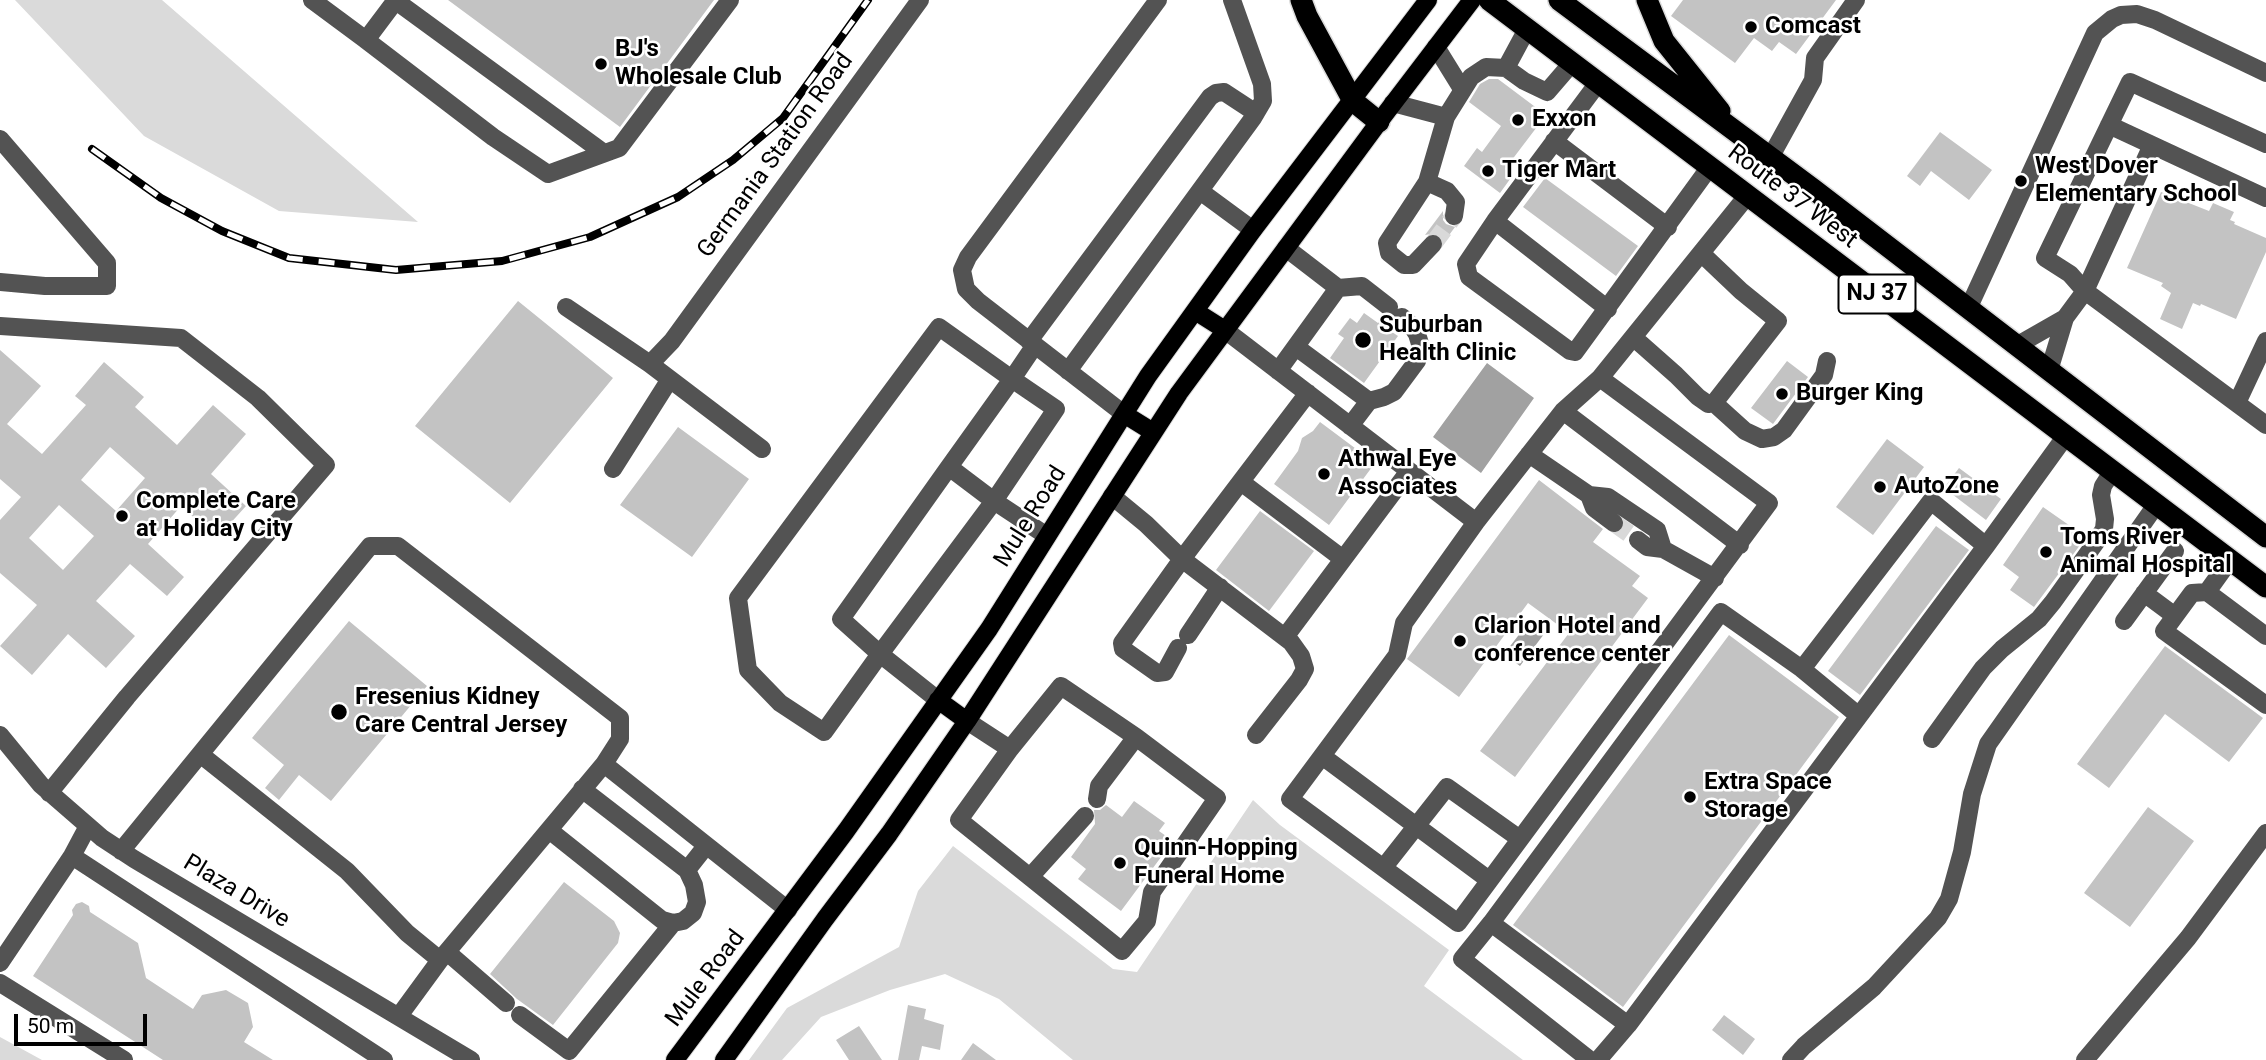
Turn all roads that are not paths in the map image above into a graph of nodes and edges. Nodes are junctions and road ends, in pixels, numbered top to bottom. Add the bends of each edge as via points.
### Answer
1 (312, 0) edge
2 (396, 0) edge
3 (730, 0) edge
4 (920, 0) edge
5 (1158, 0) edge
6 (1232, 0) edge
7 (1301, 0) edge
8 (1428, 0) edge
9 (1472, 0) edge
10 (1489, 0) edge
11 (1559, 0) edge
12 (1647, 0) edge
13 (1856, 0) edge
14 (1527, 29) junction
15 (366, 40) junction
16 (1436, 47) junction
17 (1572, 63) junction
18 (1506, 68) junction
19 (2266, 73) edge
20 (1598, 83) junction
21 (1462, 89) junction
22 (1353, 101) junction
23 (1393, 103) junction
24 (1256, 113) junction
25 (1446, 117) junction
26 (1379, 122) junction
27 (2109, 125) junction
28 (1739, 136) junction
29 (0, 139) edge
30 (1554, 141) junction
31 (2266, 144) edge
32 (2152, 145) junction
33 (604, 153) junction
34 (1770, 158) junction
35 (1709, 167) junction
36 (1427, 182) junction
37 (1200, 191) junction
38 (1747, 196) junction
39 (2266, 198) edge
40 (1454, 216) dead end
41 (1495, 221) junction
42 (1668, 227) junction
43 (1253, 230) junction
44 (1433, 244) tunnel mouth
45 (1286, 248) junction
46 (1701, 253) junction
47 (0, 282) edge
48 (1338, 288) junction
49 (2085, 291) junction
50 (566, 307) dead end
51 (1608, 309) junction
52 (1968, 309) junction
53 (1195, 311) junction
54 (2065, 318) junction
55 (0, 326) edge
56 (1225, 330) junction
57 (1633, 337) junction
58 (1028, 340) junction
59 (2266, 341) edge
60 (2016, 346) junction
61 (1296, 347) junction
62 (1827, 361) dead end
63 (650, 364) junction
64 (1068, 371) junction
65 (1278, 371) junction
66 (2049, 371) junction
67 (1600, 378) junction
68 (670, 379) junction
69 (1012, 379) junction
70 (1308, 393) junction
71 (1369, 401) junction
72 (1714, 403) junction
73 (2237, 403) junction
74 (1563, 411) junction
75 (1124, 414) junction
76 (2266, 425) edge
77 (1350, 426) junction
78 (1153, 432) junction
79 (2065, 436) junction
80 (762, 449) dead end
81 (1529, 454) junction
82 (950, 467) junction
83 (613, 469) dead end
84 (1409, 471) junction
85 (2112, 472) junction
86 (1241, 482) junction
87 (1589, 495) junction
88 (1112, 496) junction
89 (994, 500) junction
90 (2156, 505) junction
91 (1476, 522) junction
92 (1614, 523) tunnel mouth
93 (1047, 536) junction
94 (2266, 537) edge
95 (1638, 540) tunnel mouth
96 (1740, 545) junction
97 (1986, 546) junction
98 (1663, 549) junction
99 (2175, 551) dead end
100 (1182, 559) junction
101 (1343, 559) junction
102 (2230, 560) junction
103 (1715, 578) junction
104 (1220, 587) junction
105 (2266, 587) edge
106 (2207, 592) junction
107 (2144, 593) junction
108 (2175, 616) junction
109 (2124, 621) dead end
110 (2266, 636) edge
111 (1285, 637) junction
112 (880, 654) junction
113 (1801, 670) junction
114 (938, 700) junction
115 (2266, 705) edge
116 (1859, 716) junction
117 (967, 721) junction
118 (0, 735) edge
119 (1256, 735) dead end
120 (1136, 737) junction
121 (1931, 739) dead end
122 (1010, 749) junction
123 (200, 754) junction
124 (1322, 757) junction
125 (604, 764) junction
126 (582, 789) junction
127 (49, 793) junction
128 (1097, 799) dead end
129 (1084, 816) dead end
130 (88, 826) junction
131 (1415, 827) junction
132 (549, 830) junction
133 (2266, 833) edge
134 (1520, 839) junction
135 (706, 846) junction
136 (121, 850) junction
137 (72, 856) junction
138 (1384, 867) junction
139 (687, 870) junction
140 (1030, 877) junction
141 (1489, 880) junction
142 (788, 910) junction
143 (1491, 922) junction
144 (673, 923) junction
145 (443, 956) junction
146 (0, 963) edge
147 (0, 983) edge
148 (399, 1016) junction
149 (1628, 1025) junction
150 (466, 1059) edge
151 (124, 1060) edge
152 (384, 1060) edge
153 (675, 1060) edge
154 (724, 1060) edge
155 (1590, 1060) edge
156 (1598, 1060) edge
157 (1791, 1060) edge
158 (2085, 1060) edge

1 - 15 street
2 - 15 street
2 - 33 street
3 - 33 street via 619,148
4 - 63 street, Germania Station Road via 673,341
5 - 58 street via 962,270 966,289 978,302
6 - 24 street via 1262,84 1263,101
7 - 22 highway
8 - 22 main road, Mule Road
9 - 16 main road
10 - 14 highway, Route 37 West / NJ 37
11 - 28 highway, Route 37 West / NJ 37
12 - 28 highway via 1664,41
13 - 34 street via 1815,58 1813,80
14 - 17 highway, Route 37 West / NJ 37
14 - 18 street
15 - 33 street via 493,138 548,174
16 - 21 street
16 - 23 main road
17 - 18 street via 1547,92
17 - 20 highway, Route 37 West / NJ 37
18 - 21 street via 1486,67
19 - 52 street via 2146,17 2137,14 2112,19 2095,33
20 - 30 street
20 - 35 highway, Route 37 West / NJ 37
21 - 25 street
22 - 26 highway
22 - 43 main road, Mule Road
23 - 25 street
23 - 26 main road
24 - 37 street
24 - 58 street via 1224,92 1210,97
25 - 36 street
26 - 45 main road
27 - 31 street via 2130,82
27 - 32 street
27 - 49 street via 2045,258 2070,274
28 - 34 highway, Route 37 West / NJ 37
29 - 47 street via 107,263 107,286
30 - 41 street
30 - 42 street
32 - 39 street
32 - 49 street
34 - 52 highway, Route 37 West / NJ 37
35 - 38 highway, Route 37 West / NJ 37
35 - 42 street
36 - 40 street via 1447,191 1456,202
36 - 44 street via 1387,243 1390,253 1404,265 1413,265
37 - 43 street
37 - 64 street
38 - 46 street
38 - 79 highway, Route 37 West / NJ 37
41 - 51 street
41 - 51 street via 1466,264 1469,277 1570,351 1575,352
42 - 51 street
43 - 53 main road, Mule Road
45 - 48 street
45 - 56 main road
46 - 57 street
46 - 72 street via 1778,321
48 - 61 street
48 - 71 street via 1362,286 1417,334 1420,354 1411,370 1394,392
49 - 54 street
49 - 73 street
50 - 63 street
52 - 60 highway, Route 37 West / NJ 37
53 - 56 main road
53 - 75 main road, Mule Road
54 - 60 street
54 - 66 street
55 - 127 street via 181,338 258,398 326,465
56 - 65 street
56 - 78 main road
57 - 67 street
57 - 72 street via 1698,397
58 - 64 street
58 - 69 street
59 - 73 street
60 - 66 highway, Route 37 West / NJ 37
61 - 65 street
61 - 71 street
62 - 72 street via 1824,374 1774,437 1762,439 1745,431
63 - 68 street
64 - 75 street
65 - 70 street
66 - 94 highway, Route 37 West / NJ 37
67 - 74 street
67 - 96 street via 1769,503
68 - 80 street
68 - 83 street
69 - 82 street
69 - 89 street via 1056,409
69 - 112 street via 939,327 738,598 748,670 780,703 824,732
70 - 77 street
70 - 86 street
71 - 77 street
73 - 76 street
74 - 81 street
74 - 96 street
75 - 78 main road
75 - 93 main road, Mule Road
77 - 84 street
78 - 88 main road
79 - 85 highway, Route 37 West / NJ 37
79 - 97 street
81 - 87 street
81 - 91 street
82 - 89 street
82 - 112 street via 841,619
84 - 91 street
84 - 101 street
85 - 90 highway, Route 37 West / NJ 37
85 - 121 street via 2103,486 2104,528 2096,542 2039,619 1983,668
86 - 100 street
86 - 101 street
87 - 92 street via 1594,508
87 - 98 street via 1608,497 1657,530
88 - 100 street
88 - 117 main road
89 - 93 street
89 - 112 street
90 - 102 highway, Route 37 West / NJ 37
90 - 157 street via 1988,744 1972,794 1950,899 1938,918 1874,987
91 - 124 street via 1404,623 1397,655
93 - 114 main road, Mule Road
95 - 98 street via 1647,547
96 - 103 street
97 - 113 street via 1931,501
97 - 116 street
98 - 103 street
99 - 107 street
100 - 104 street
100 - 104 street via 1122,643 1123,649 1157,673 1165,671
101 - 111 street
102 - 105 highway, Route 37 West / NJ 37
102 - 106 street
103 - 134 street
104 - 111 street
106 - 108 street via 2192,593
106 - 110 street
107 - 108 street
107 - 109 street
108 - 115 street via 2164,631
111 - 119 street via 1305,669
112 - 114 street
113 - 116 street
113 - 143 street via 1721,612
114 - 117 main road
114 - 142 main road, Mule Road
116 - 149 street
117 - 122 street
117 - 154 main road
118 - 127 street, Plaza Drive
120 - 122 street via 1061,686
120 - 128 street via 1099,786
120 - 140 street via 1217,798 1152,892 1147,921 1122,951
122 - 140 street via 959,820
123 - 125 street via 370,546 398,546 620,718 620,739
123 - 136 street
123 - 145 street via 347,871 407,933
124 - 131 street
124 - 138 street via 1290,799
125 - 126 street
125 - 135 street
126 - 132 street
126 - 139 street
127 - 130 street, Plaza Drive
129 - 140 street
130 - 136 street, Plaza Drive
130 - 137 street
131 - 134 street via 1447,787
131 - 138 street
131 - 141 street
132 - 144 street via 662,920
132 - 145 street
133 - 158 street via 2188,938
134 - 141 street
135 - 139 street
135 - 142 street
136 - 148 street, Plaza Drive
137 - 146 street
137 - 152 street
138 - 141 street via 1458,922
139 - 144 street via 697,902 693,913
142 - 153 main road, Mule Road
143 - 149 street
143 - 155 street via 1462,959
144 - 145 street via 569,1051
145 - 148 street
147 - 151 street
148 - 150 street, Plaza Drive
149 - 156 street

